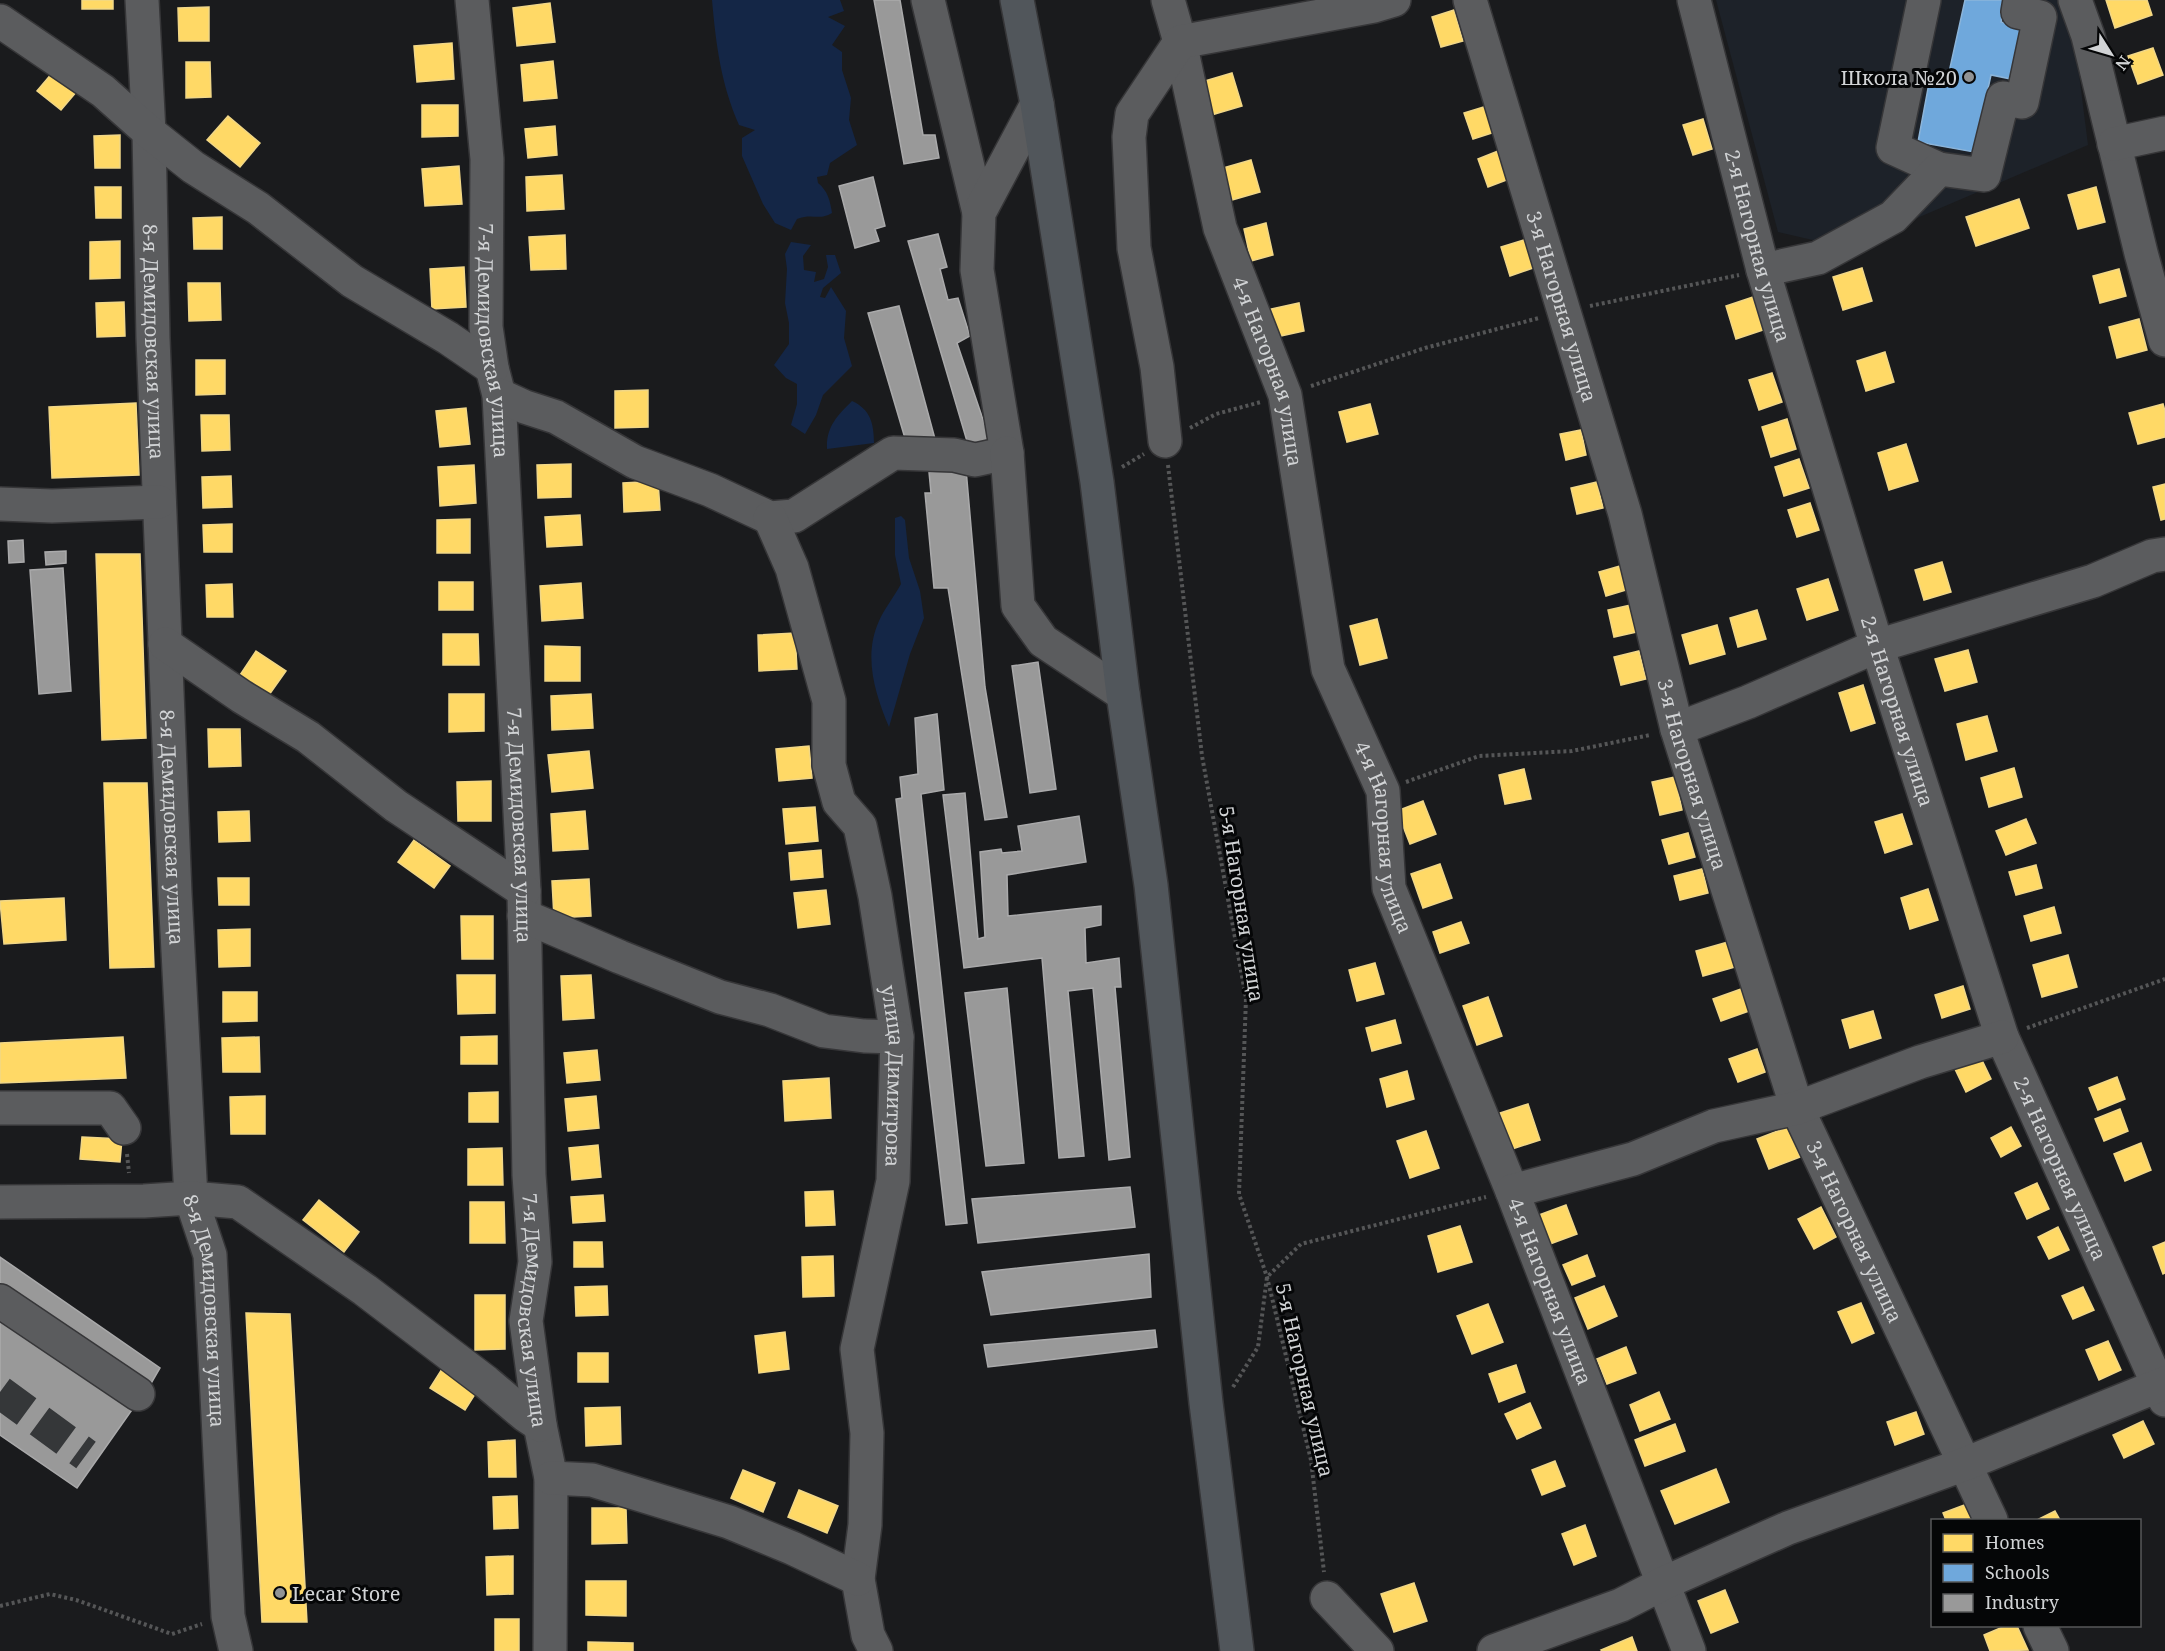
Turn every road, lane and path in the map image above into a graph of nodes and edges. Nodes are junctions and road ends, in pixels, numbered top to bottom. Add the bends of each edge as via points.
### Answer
1 (142, 0) edge
2 (472, 0) edge
3 (928, 0) edge
4 (1017, 0) edge
5 (1168, 0) edge
6 (1394, 0) edge
7 (1470, 0) edge
8 (1694, 0) edge
9 (1924, 0) edge
10 (2020, 0) edge
11 (2075, 0) edge
12 (0, 21) edge
13 (1180, 42) junction
14 (1037, 104) junction
15 (149, 132) junction
16 (2165, 133) edge
17 (2114, 144) junction
18 (1939, 169) junction
19 (979, 213) junction
20 (1763, 270) junction
21 (1565, 311) junction
22 (2165, 340) edge
23 (496, 382) junction
24 (1285, 395) junction
25 (1165, 441) joint
26 (1007, 453) junction
27 (159, 502) junction
28 (0, 504) edge
29 (770, 518) junction
30 (2165, 554) edge
31 (165, 644) junction
32 (1877, 646) junction
33 (1123, 694) junction
34 (1677, 729) junction
35 (1383, 791) junction
36 (524, 903) junction
37 (2165, 979) edge
38 (897, 1037) junction
39 (2002, 1037) junction
40 (0, 1108) edge
41 (1797, 1108) junction
42 (124, 1128) joint
43 (1512, 1191) junction
44 (191, 1198) junction
45 (144, 1201) junction
46 (0, 1202) edge
47 (1267, 1277) junction
48 (0, 1301) edge
49 (2163, 1389) edge
50 (138, 1394) dead end
51 (1206, 1403) junction
52 (540, 1425) junction
53 (1965, 1464) junction
54 (551, 1478) junction
55 (1990, 1519) edge
56 (858, 1579) junction
57 (1664, 1583) junction
58 (1328, 1598) joint
59 (0, 1606) edge
60 (2040, 1627) edge
61 (172, 1634) dead end
62 (236, 1651) edge
63 (550, 1651) edge
64 (876, 1651) edge
65 (1238, 1651) edge
66 (1377, 1651) edge
67 (1494, 1651) edge
68 (1689, 1651) edge
69 (2052, 1651) edge

1 - 15 street, 8-я Демидовская улица
2 - 23 street, 7-я Демидовская улица via 487,159 486,327
3 - 19 street
4 - 14 main road
5 - 13 street, 4-я Нагорная улица
6 - 13 street
7 - 21 street, 3-я Нагорная улица
8 - 20 street, 2-я Нагорная улица
9 - 18 street via 1893,148
10 - 18 street via 2018,12 2040,17 2022,102 2003,98 1984,175
11 - 17 street via 2088,36
12 - 15 street via 103,91
13 - 24 street, 4-я Нагорная улица via 1220,228
13 - 25 street via 1132,114 1129,137 1134,248 1157,367
14 - 19 street
14 - 33 main road via 1097,482
15 - 23 street via 193,167 258,208 352,281 448,338
15 - 27 street, 8-я Демидовская улица
16 - 17 street
17 - 22 street
18 - 20 street via 1893,217 1818,258
19 - 26 street via 977,270
20 - 21 path
20 - 32 street, 2-я Нагорная улица
21 - 24 path via 1425,348
21 - 34 street, 3-я Нагорная улица via 1626,514
23 - 29 street via 525,407 556,417 635,462
23 - 36 street, 7-я Демидовская улица via 514,661
24 - 35 street, 4-я Нагорная улица via 1328,669
25 - 47 path, 5-я Нагорная улица via 1202,756 1246,998 1239,1194
26 - 29 street via 975,460 954,455 893,453 794,516
26 - 33 street via 1018,606 1043,641
27 - 28 street
27 - 31 street, 8-я Демидовская улица
29 - 38 street, улица Димитрова via 792,568 829,701 829,765 840,802 860,826
30 - 32 street via 2093,582
31 - 36 street via 308,737
31 - 44 street, 8-я Демидовская улица
32 - 34 street
32 - 39 street, 2-я Нагорная улица
33 - 51 main road via 1151,885
34 - 35 path via 1572,752 1479,756
34 - 41 street, 3-я Нагорная улица
35 - 43 street, 4-я Нагорная улица via 1389,888
36 - 38 street via 620,957 720,997 770,1010 824,1031
36 - 52 street, 7-я Демидовская улица via 529,1175 535,1262 526,1321
37 - 39 path
38 - 56 street, улица Димитрова via 893,1181 857,1349 867,1433 865,1525
39 - 41 street via 1920,1062
39 - 49 street, 2-я Нагорная улица
40 - 42 street via 110,1108
41 - 43 street via 1714,1126 1633,1159
41 - 53 street, 3-я Нагорная улица
42 - 45 path via 129,1173
43 - 47 path via 1301,1244
43 - 57 street, 4-я Нагорная улица
44 - 45 street
44 - 52 street via 238,1202 365,1290
44 - 62 street, 8-я Демидовская улица via 210,1255 228,1616
45 - 46 street
47 - 51 path via 1258,1347 1233,1386
47 - 58 path, 5-я Нагорная улица via 1311,1460
48 - 50 street
49 - 53 street
51 - 65 main road
52 - 54 street, 7-я Демидовская улица
53 - 55 street, 3-я Нагорная улица
53 - 57 street via 1788,1528
54 - 56 street via 592,1480 729,1522
54 - 63 street, 7-я Демидовская улица
56 - 64 street, улица Димитрова via 868,1635
57 - 67 street via 1621,1605
57 - 68 street, 4-я Нагорная улица
58 - 66 street
59 - 61 path via 50,1594
60 - 69 street

